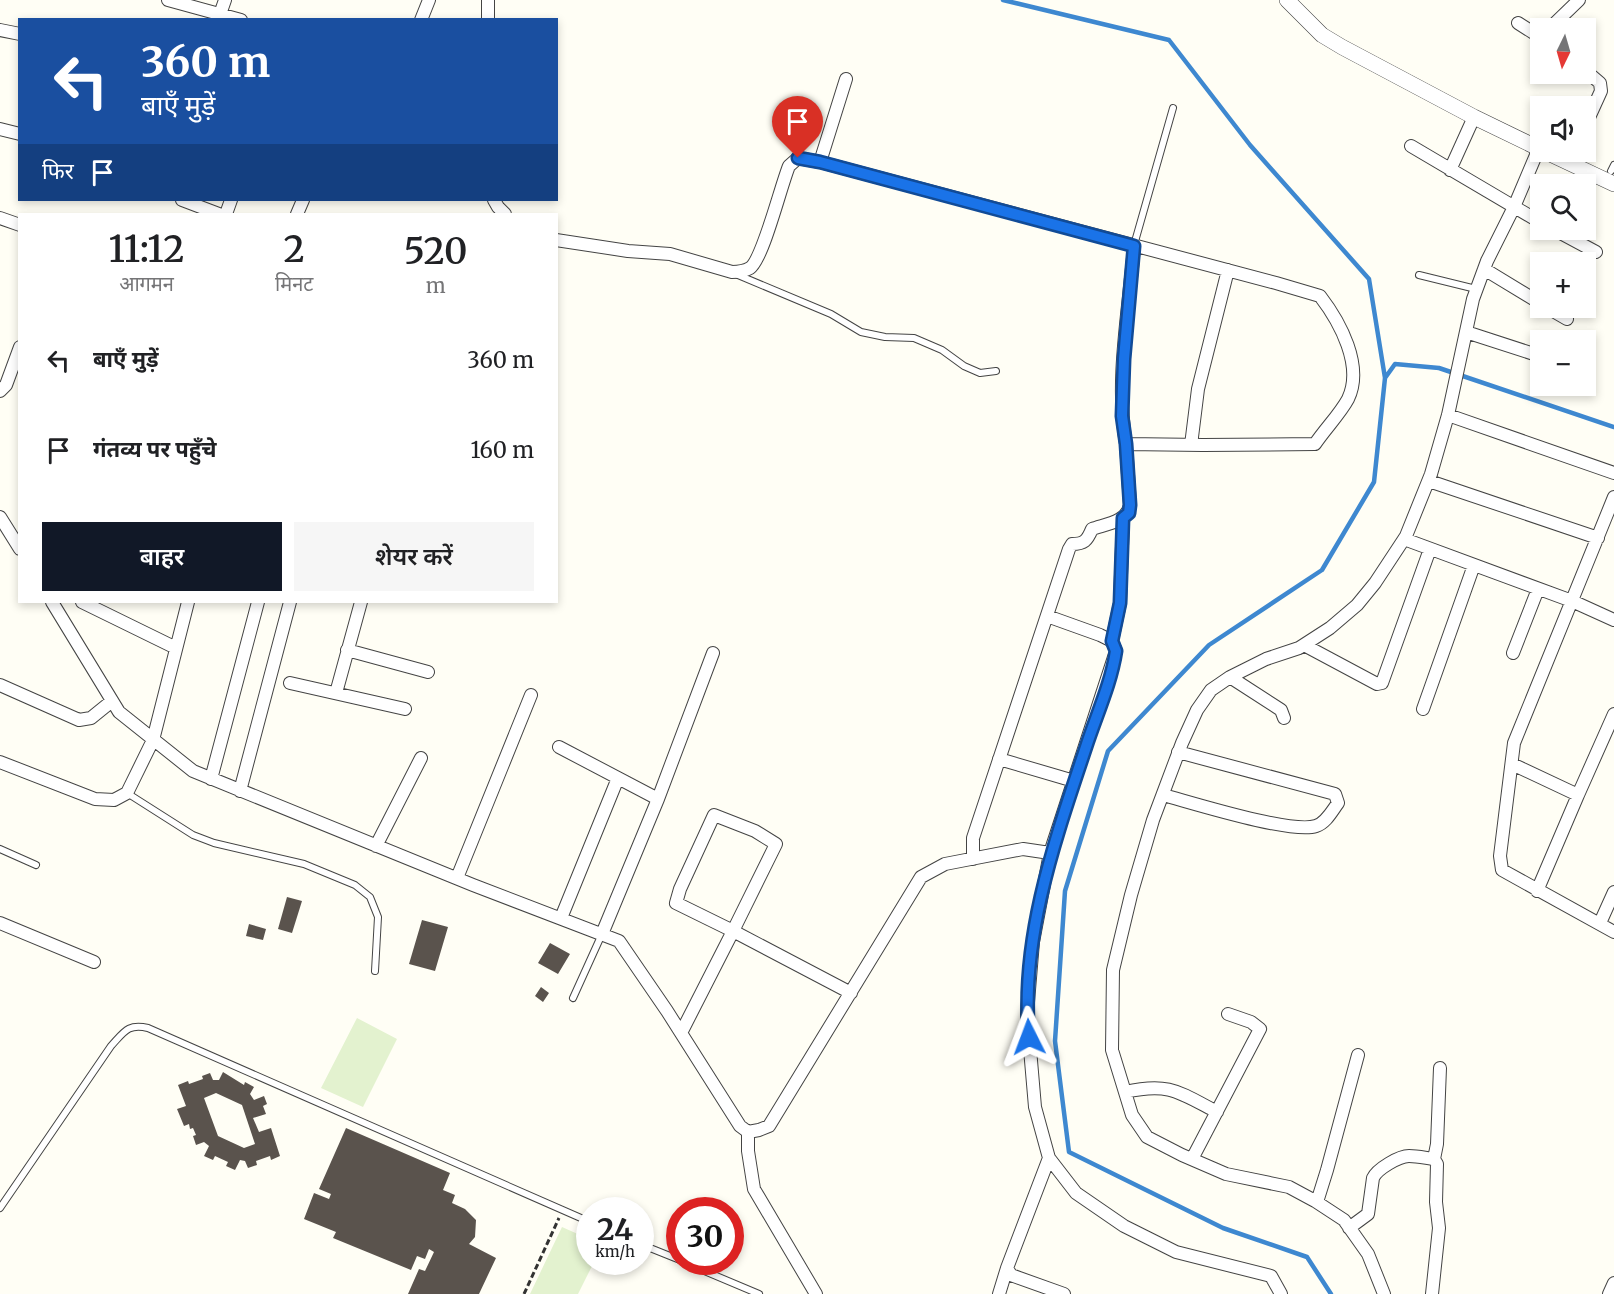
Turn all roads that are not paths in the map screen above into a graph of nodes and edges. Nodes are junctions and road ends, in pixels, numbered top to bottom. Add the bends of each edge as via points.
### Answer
1 (168, 0) edge
2 (225, 0) edge
3 (429, 0) edge
4 (488, 0) edge
5 (1287, 0) edge
6 (1299, 0) edge
7 (1579, 0) edge
8 (219, 17) edge
9 (422, 18) edge
10 (488, 18) edge
11 (1560, 18) edge
12 (1518, 23) dead end
13 (0, 30) edge
14 (1530, 31) edge
15 (18, 34) edge
16 (846, 79) dead end
17 (1596, 80) edge
18 (1596, 102) edge
19 (1173, 108) dead end
20 (1474, 117) junction
21 (0, 129) edge
22 (18, 134) edge
23 (1530, 140) edge
24 (1530, 142) edge
25 (1411, 146) dead end
26 (820, 162) junction
27 (1535, 162) edge
28 (1586, 162) edge
29 (1450, 170) junction
30 (1613, 173) edge
31 (185, 201) edge
32 (495, 201) edge
33 (1514, 207) junction
34 (216, 213) edge
35 (504, 213) edge
36 (1530, 216) edge
37 (0, 218) edge
38 (18, 224) edge
39 (558, 240) edge
40 (1574, 240) edge
41 (1134, 246) junction
42 (1596, 252) dead end
43 (1228, 270) junction
44 (1484, 270) junction
45 (732, 272) junction
46 (1419, 275) dead end
47 (1477, 289) junction
48 (1530, 297) edge
49 (1466, 332) junction
50 (18, 352) edge
51 (1530, 353) edge
52 (996, 371) dead end
53 (0, 392) edge
54 (1448, 415) junction
55 (1126, 444) junction
56 (1191, 445) junction
57 (1614, 473) edge
58 (1429, 481) junction
59 (1614, 497) edge
60 (0, 517) edge
61 (1123, 518) junction
62 (1598, 538) junction
63 (1404, 539) junction
64 (18, 546) edge
65 (1430, 549) junction
66 (1474, 565) junction
67 (1538, 589) junction
68 (1572, 602) junction
69 (53, 603) edge
70 (84, 603) edge
71 (188, 603) edge
72 (258, 603) edge
73 (290, 603) edge
74 (361, 603) edge
75 (1047, 616) junction
76 (1614, 620) edge
77 (1112, 641) junction
78 (1304, 645) junction
79 (177, 648) junction
80 (347, 650) junction
81 (1513, 652) dead end
82 (713, 653) dead end
83 (428, 672) dead end
84 (1230, 677) junction
85 (290, 683) dead end
86 (0, 685) edge
87 (336, 693) junction
88 (531, 695) dead end
89 (112, 701) junction
90 (405, 709) dead end
91 (1423, 709) dead end
92 (1614, 714) edge
93 (1284, 718) dead end
94 (153, 740) junction
95 (559, 747) dead end
96 (1178, 752) junction
97 (421, 758) dead end
98 (999, 759) junction
99 (0, 762) edge
100 (1512, 764) junction
101 (211, 778) junction
102 (618, 778) junction
103 (1074, 782) junction
104 (240, 790) junction
105 (127, 793) junction
106 (1163, 795) junction
107 (1578, 795) junction
108 (658, 799) junction
109 (376, 846) junction
110 (0, 849) edge
111 (1050, 853) junction
112 (973, 859) junction
113 (36, 865) dead end
114 (457, 878) junction
115 (1537, 891) junction
116 (1614, 892) edge
117 (561, 918) junction
118 (0, 923) edge
119 (1600, 923) junction
120 (733, 931) junction
121 (1614, 933) edge
122 (602, 934) junction
123 (94, 962) dead end
124 (375, 971) dead end
125 (851, 993) junction
126 (573, 998) dead end
127 (1228, 1014) dead end
128 (681, 1033) junction
129 (1358, 1055) dead end
130 (1440, 1068) dead end
131 (1125, 1092) junction
132 (1217, 1112) junction
133 (748, 1132) junction
134 (1049, 1158) junction
135 (1192, 1159) junction
136 (1434, 1159) junction
137 (1317, 1202) junction
138 (0, 1208) edge
139 (576, 1216) edge
140 (1349, 1228) junction
141 (1007, 1268) junction
142 (714, 1275) edge
143 (1614, 1283) edge
144 (759, 1294) edge
145 (816, 1294) edge
146 (999, 1294) edge
147 (1064, 1294) edge
148 (1281, 1294) edge
149 (1384, 1294) edge
150 (1432, 1294) edge
151 (1609, 1294) edge

1 - 8 street
2 - 8 street
3 - 9 street
4 - 10 street
5 - 20 street via 1323,35
6 - 23 street via 1347,40
7 - 11 street
12 - 14 street
13 - 15 street
16 - 26 street
17 - 18 street via 1601,91
19 - 41 lane
20 - 24 street
20 - 29 street
21 - 22 street
25 - 29 street
26 - 41 street
26 - 45 street via 798,158 789,166 762,249 752,267
27 - 33 street
28 - 30 street
29 - 33 street
31 - 34 street
32 - 35 street
33 - 36 street
33 - 44 street
37 - 38 street
39 - 45 street via 670,254
40 - 42 street
41 - 43 street
41 - 55 street via 1124,359 1122,416
43 - 56 street via 1198,389
43 - 56 street via 1320,296 1348,342 1353,381 1348,398 1315,444
44 - 47 street
44 - 48 street
45 - 52 lane via 831,314 861,332 914,338 980,373
46 - 47 lane
47 - 49 street
49 - 51 street
49 - 54 street
50 - 53 street
54 - 57 street
54 - 58 street
55 - 56 street
55 - 61 street via 1130,505
58 - 62 street
58 - 63 street
59 - 62 street
60 - 64 street
61 - 75 street via 1092,529 1087,540 1072,544
61 - 77 street via 1120,603
62 - 68 street
63 - 65 street
63 - 78 street via 1357,605
65 - 66 street
65 - 78 street via 1382,683 1377,684
66 - 67 street
66 - 91 street
67 - 68 street
67 - 81 street
68 - 76 street
68 - 100 street via 1514,743
69 - 89 street
70 - 79 street
71 - 79 street
72 - 101 street
73 - 104 street
74 - 80 street
75 - 77 street
75 - 98 street
77 - 103 street via 1115,660
78 - 84 street
79 - 94 street
80 - 83 street
80 - 87 street
82 - 108 street
84 - 93 street via 1281,710
84 - 96 street via 1211,690 1197,710
85 - 87 street
86 - 89 street via 80,720 91,718
87 - 90 street
88 - 114 street
89 - 94 street via 119,712
92 - 107 street
94 - 101 street via 193,771
94 - 105 street
95 - 102 street
96 - 106 street
96 - 106 street via 1335,794 1338,802 1326,820 1302,828
97 - 109 street
98 - 103 street
98 - 112 street via 973,838
99 - 105 street via 95,799 114,800
100 - 107 street
100 - 115 street via 1500,856 1503,870
101 - 104 street
102 - 108 street
102 - 117 street
103 - 111 street
104 - 109 street
105 - 124 lane via 214,843 304,864 355,885 370,897 378,917
106 - 131 street via 1131,895 1113,970 1112,1050
107 - 115 street
108 - 122 street
109 - 114 street
110 - 113 lane
111 - 112 street via 1023,849
111 - 134 street via 1033,942 1027,1014 1035,1107
112 - 125 street via 945,864 921,877
114 - 117 street
115 - 119 street
116 - 119 street
117 - 122 street
118 - 123 street
119 - 121 street
120 - 120 street via 676,903 714,815 776,844
120 - 125 street
120 - 128 street
122 - 126 lane
122 - 128 street via 619,941
125 - 133 street via 769,1126
127 - 132 street via 1260,1029
128 - 133 street via 740,1126
129 - 137 street
130 - 136 street
131 - 132 street via 1164,1088
131 - 135 street via 1132,1115 1147,1137
132 - 135 street
133 - 145 street via 754,1189
134 - 141 street
134 - 148 street via 1076,1193 1124,1226 1176,1252 1271,1276
135 - 137 street via 1226,1174 1289,1187
136 - 140 street via 1409,1156 1375,1173 1368,1214
136 - 150 street via 1439,1228
137 - 140 street via 1344,1220
138 - 139 lane via 111,1046 126,1029 136,1025
140 - 149 street via 1368,1254
141 - 146 street
141 - 147 street via 1011,1275
142 - 144 lane
143 - 151 street

